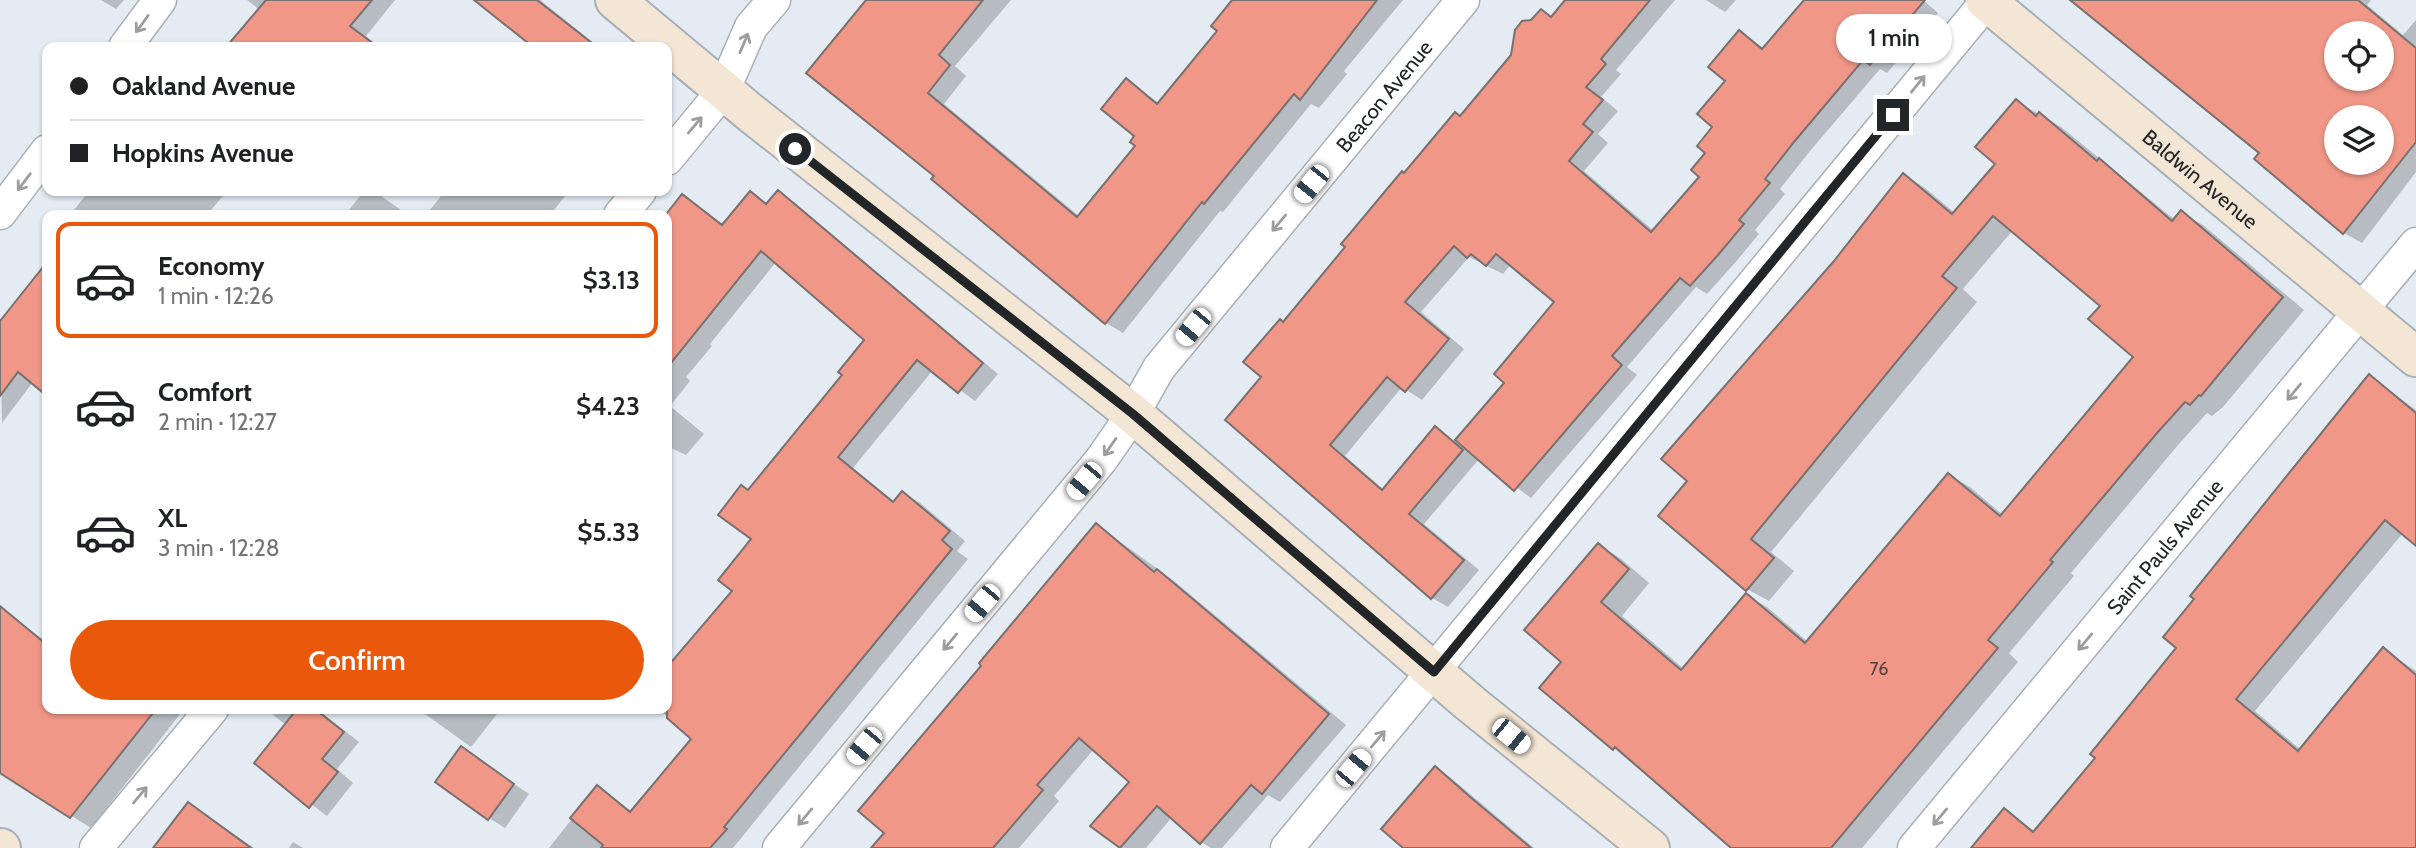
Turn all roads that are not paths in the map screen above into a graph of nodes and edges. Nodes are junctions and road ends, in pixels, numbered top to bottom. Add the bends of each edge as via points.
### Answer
1 (160, 0) edge
2 (615, 0) edge
3 (774, 0) edge
4 (1463, 0) edge
5 (1987, 0) edge
6 (129, 42) edge
7 (665, 42) edge
8 (672, 48) edge
9 (723, 91) junction
10 (672, 153) edge
11 (42, 158) edge
12 (636, 196) edge
13 (624, 210) edge
14 (0, 213) edge
15 (2416, 244) edge
16 (2361, 311) junction
17 (2416, 357) edge
18 (1133, 414) junction
19 (1434, 672) junction
20 (208, 714) edge
21 (96, 848) edge
22 (779, 848) edge
23 (1287, 848) edge
24 (1650, 848) edge
25 (1914, 848) edge

1 -> 6 street
2 - 7 street
9 -> 3 street via 751,27
4 -> 18 street, Beacon Avenue via 1159,368
5 - 16 street, Baldwin Avenue
19 -> 5 street
8 - 9 street
10 -> 9 street
9 - 18 street
11 -> 14 street
12 - 13 street
15 - 16 street, Saint Pauls Avenue
16 - 17 street, Baldwin Avenue
16 -> 25 street, Saint Pauls Avenue
18 - 19 street
18 -> 22 street, Beacon Avenue via 1101,460
23 -> 19 street
19 - 24 street
21 -> 20 street

